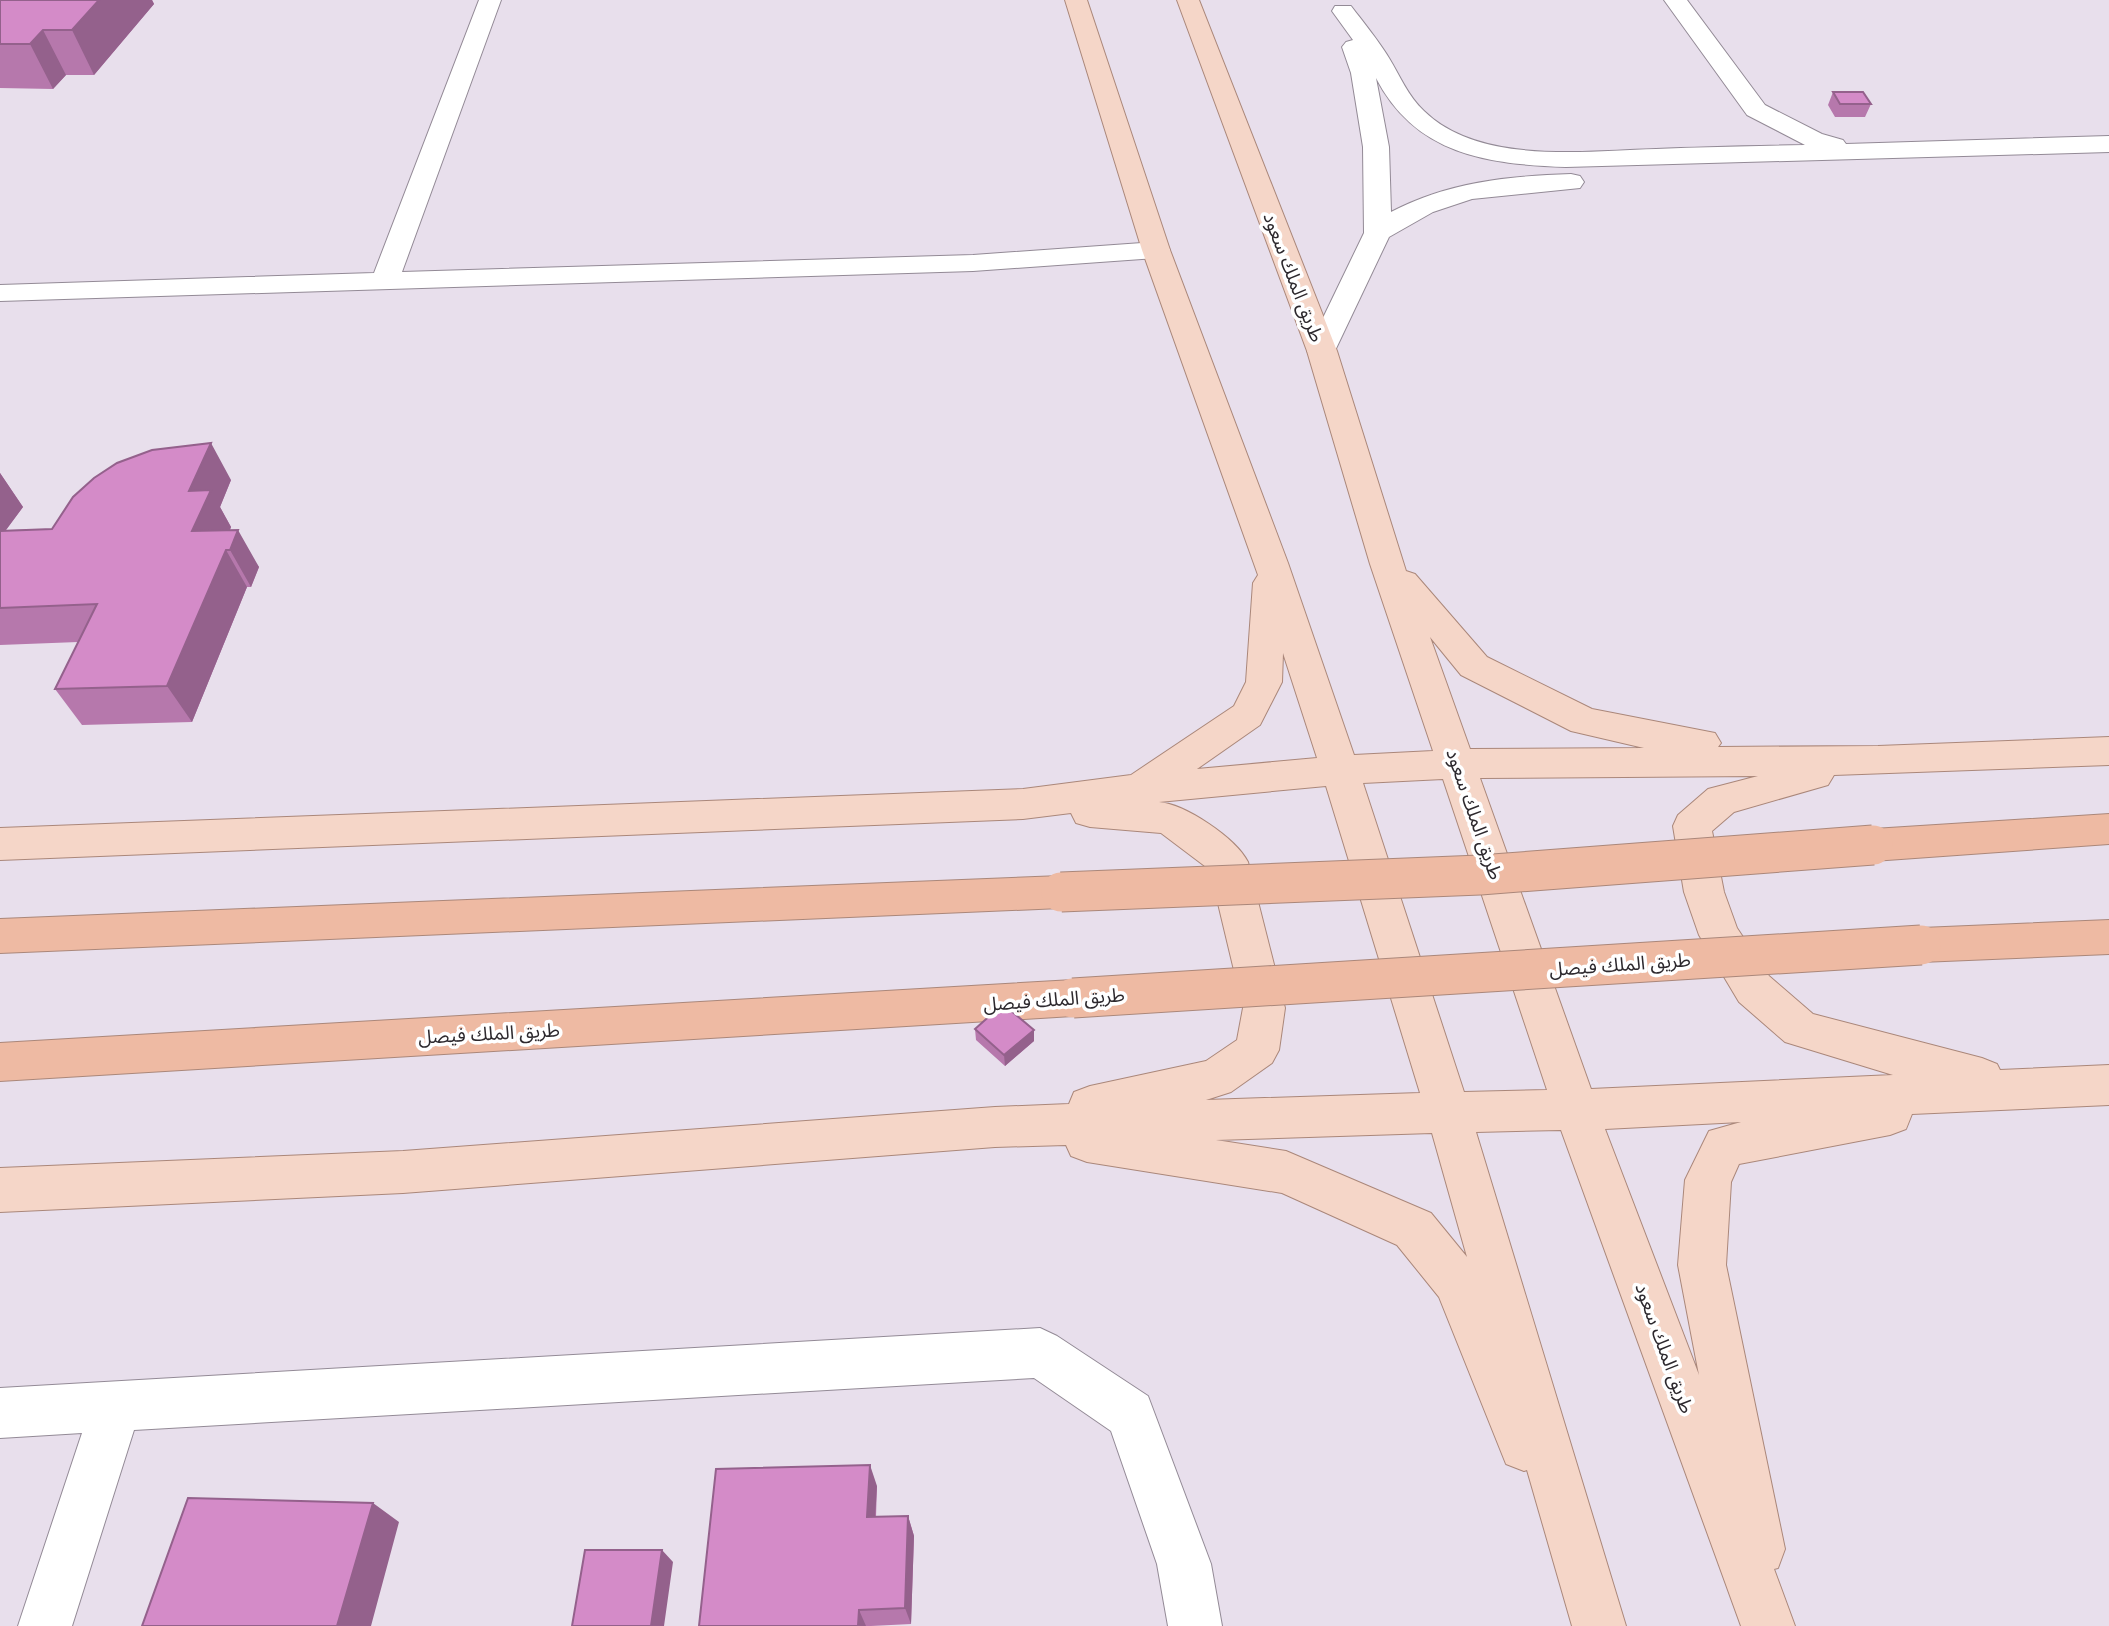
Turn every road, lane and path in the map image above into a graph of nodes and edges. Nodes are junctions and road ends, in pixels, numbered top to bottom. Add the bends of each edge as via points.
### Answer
1 (490, 0) edge
2 (1076, 0) edge
3 (1188, 0) edge
4 (1675, 0) edge
5 (1340, 5) edge
6 (1756, 110) junction
7 (2109, 144) edge
8 (1857, 150) junction
9 (1719, 154) junction
10 (2109, 167) edge
11 (1378, 233) junction
12 (1156, 250) junction
13 (385, 280) junction
14 (0, 293) edge
15 (1322, 351) junction
16 (1271, 563) junction
17 (1387, 564) junction
18 (2109, 751) edge
19 (1878, 760) junction
20 (1458, 764) junction
21 (1340, 770) junction
22 (1139, 789) junction
23 (1023, 804) junction
24 (2109, 830) edge
25 (0, 845) edge
26 (0, 936) edge
27 (2109, 937) edge
28 (0, 1062) edge
29 (2109, 1085) edge
30 (2026, 1088) junction
31 (1576, 1110) junction
32 (1448, 1112) junction
33 (995, 1127) junction
34 (0, 1190) edge
35 (117, 1407) junction
36 (0, 1413) edge
37 (45, 1626) edge
38 (1195, 1626) edge
39 (1598, 1626) edge
40 (1768, 1626) edge
41 (1774, 1626) edge

1 - 13 street
2 - 12 main road
3 - 15 main road, طريق الملك سعود
4 - 6 street
5 - 9 street via 1402,102 1426,127 1446,138 1528,158
5 - 11 street via 1363,73 1376,147
6 - 8 street via 1813,139
6 - 9 street via 1741,141
7 - 8 street
8 - 9 street
10 - 11 street via 1487,186 1426,204
11 - 15 street
12 - 13 street via 973,263
12 - 16 main road
13 - 14 street
15 - 17 main road, طريق الملك سعود
16 - 21 main road
16 - 22 main road via 1264,682 1247,715
17 - 19 main road via 1474,666 1584,721 1678,741
17 - 20 main road, طريق الملك سعود
18 - 19 main road
19 - 20 main road
19 - 30 main road via 1722,800 1692,826 1704,892 1719,935 1754,989 1800,1029
20 - 21 main road
20 - 31 main road, طريق الملك سعود
21 - 22 main road
21 - 32 main road
22 - 23 main road
23 - 25 main road
23 - 33 main road via 1170,818 1228,862 1264,1008 1257,1050 1216,1079
24 - 26 highway, bridge via 1480,875
27 - 28 highway, طريق الملك فيصل, bridge
29 - 30 main road
30 - 31 main road
30 - 41 main road via 1725,1146 1708,1180 1702,1265
31 - 32 main road
31 - 40 main road, طريق الملك سعود
32 - 33 main road
32 - 39 main road
33 - 34 main road via 403,1172
33 - 39 main road via 1286,1172 1414,1229 1457,1282
35 - 36 street
35 - 37 street
35 - 38 street via 1040,1353 1130,1414 1184,1564

